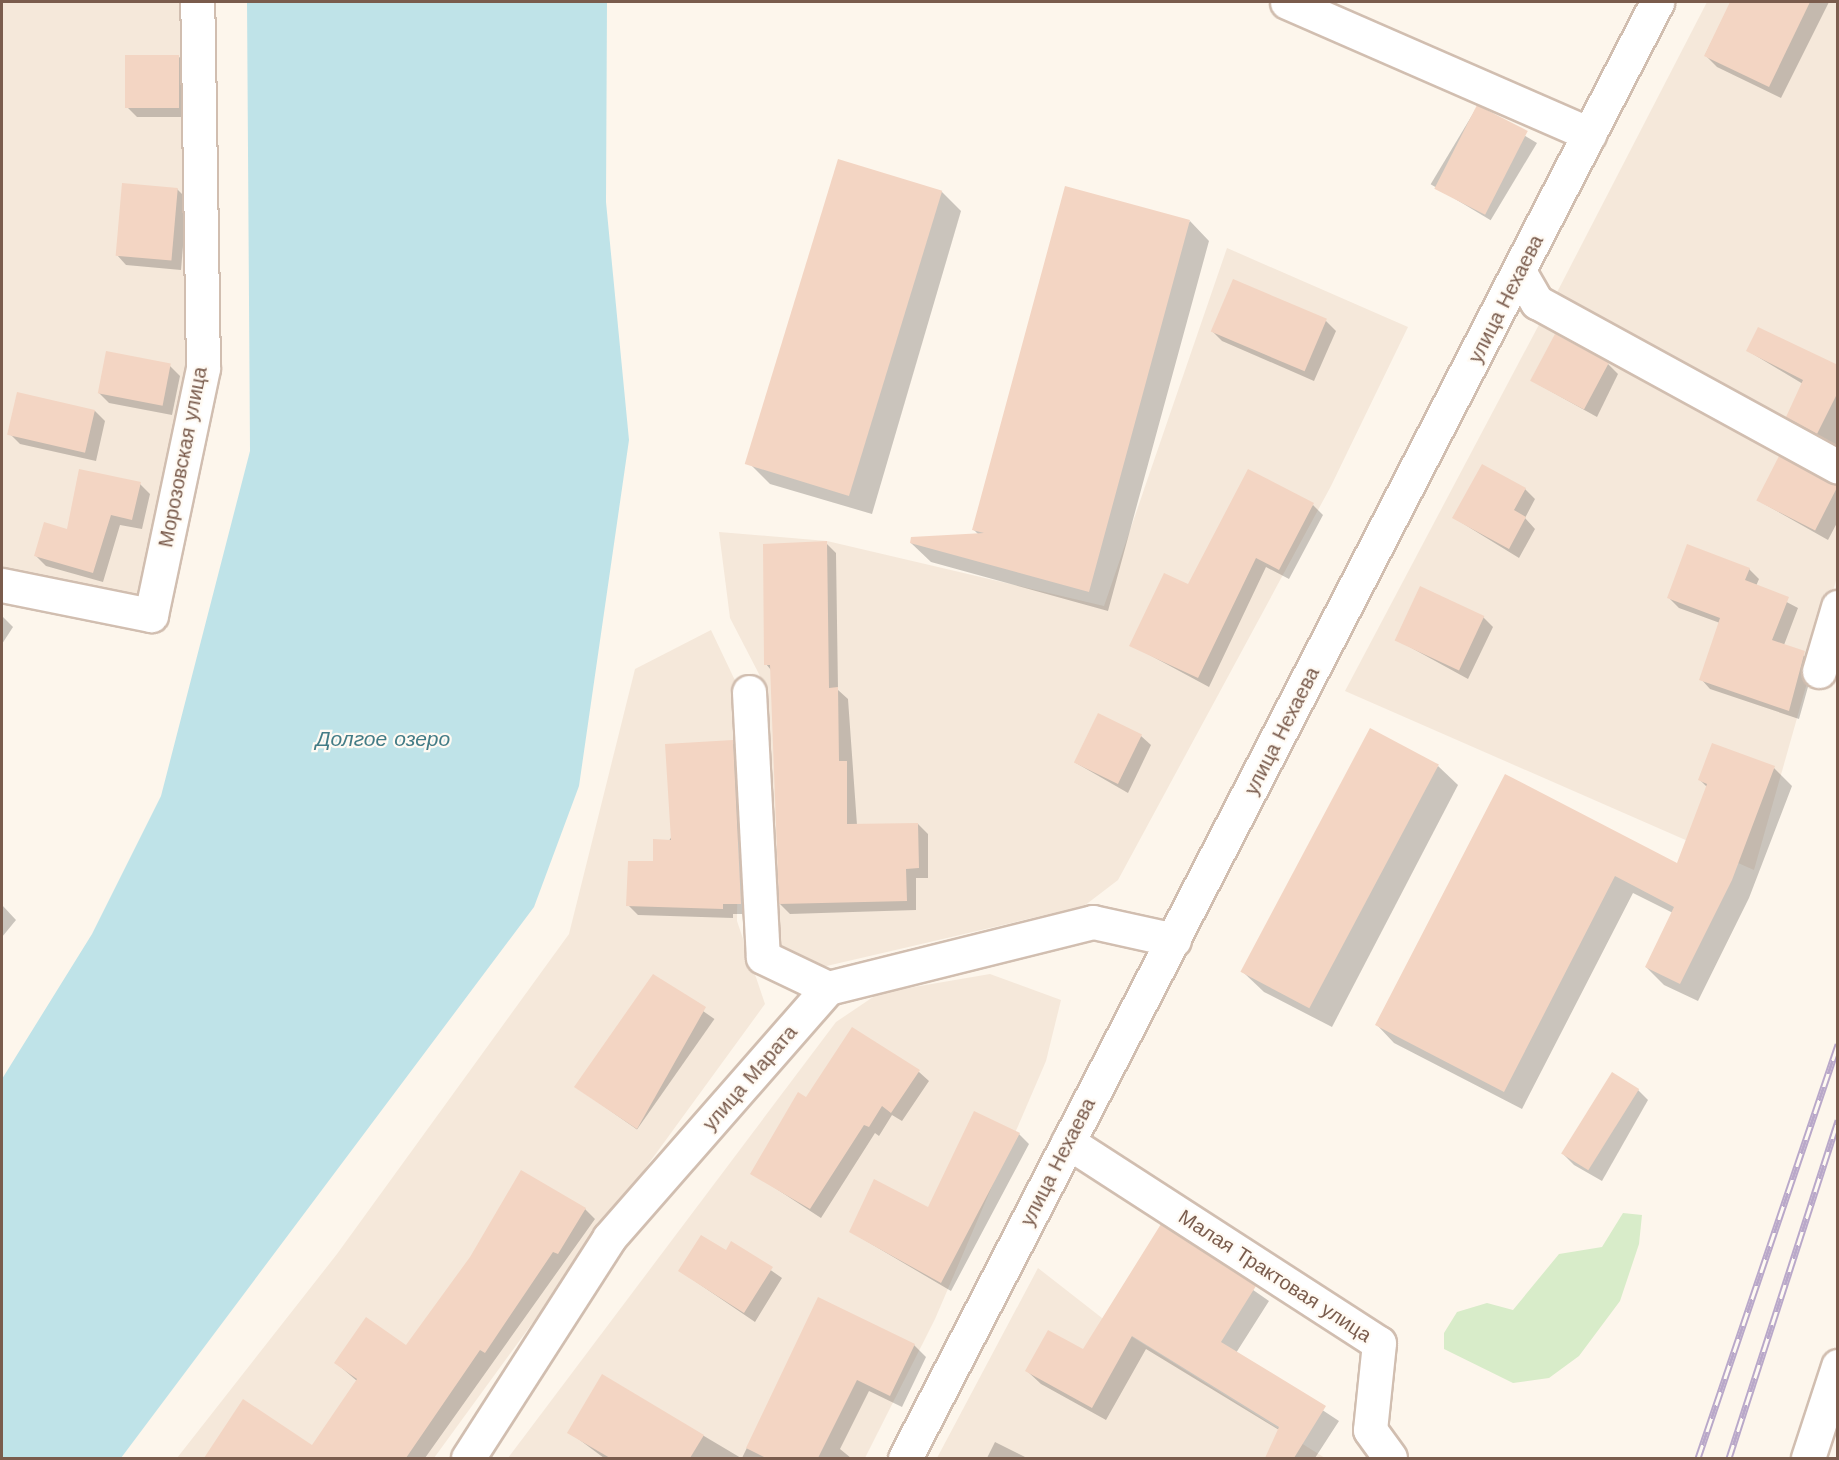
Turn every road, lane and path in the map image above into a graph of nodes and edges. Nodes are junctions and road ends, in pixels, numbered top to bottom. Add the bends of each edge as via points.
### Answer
1 (197, 2) edge
2 (1287, 2) edge
3 (1657, 2) edge
4 (1588, 134) junction
5 (1520, 273) junction
6 (1838, 467) edge
7 (2, 585) edge
8 (1838, 607) edge
9 (1819, 671) dead end
10 (749, 692) dead end
11 (1174, 940) junction
12 (828, 988) junction
13 (1068, 1142) junction
14 (1838, 1366) edge
15 (468, 1458) edge
16 (905, 1458) edge
17 (1389, 1458) edge
18 (1808, 1458) edge

1 - 7 street, Морозовская улица via 203,368 151,615
2 - 4 street
3 - 4 street, улица Нехаева
4 - 5 street, улица Нехаева
5 - 6 street via 1537,302
5 - 11 street, улица Нехаева
8 - 9 street
10 - 12 street via 763,957
11 - 12 street via 1093,922
11 - 13 street, улица Нехаева
12 - 15 street, улица Марата via 609,1238
13 - 16 street, улица Нехаева
13 - 17 street, Малая Трактовая улица via 1379,1343 1370,1430
14 - 18 street

